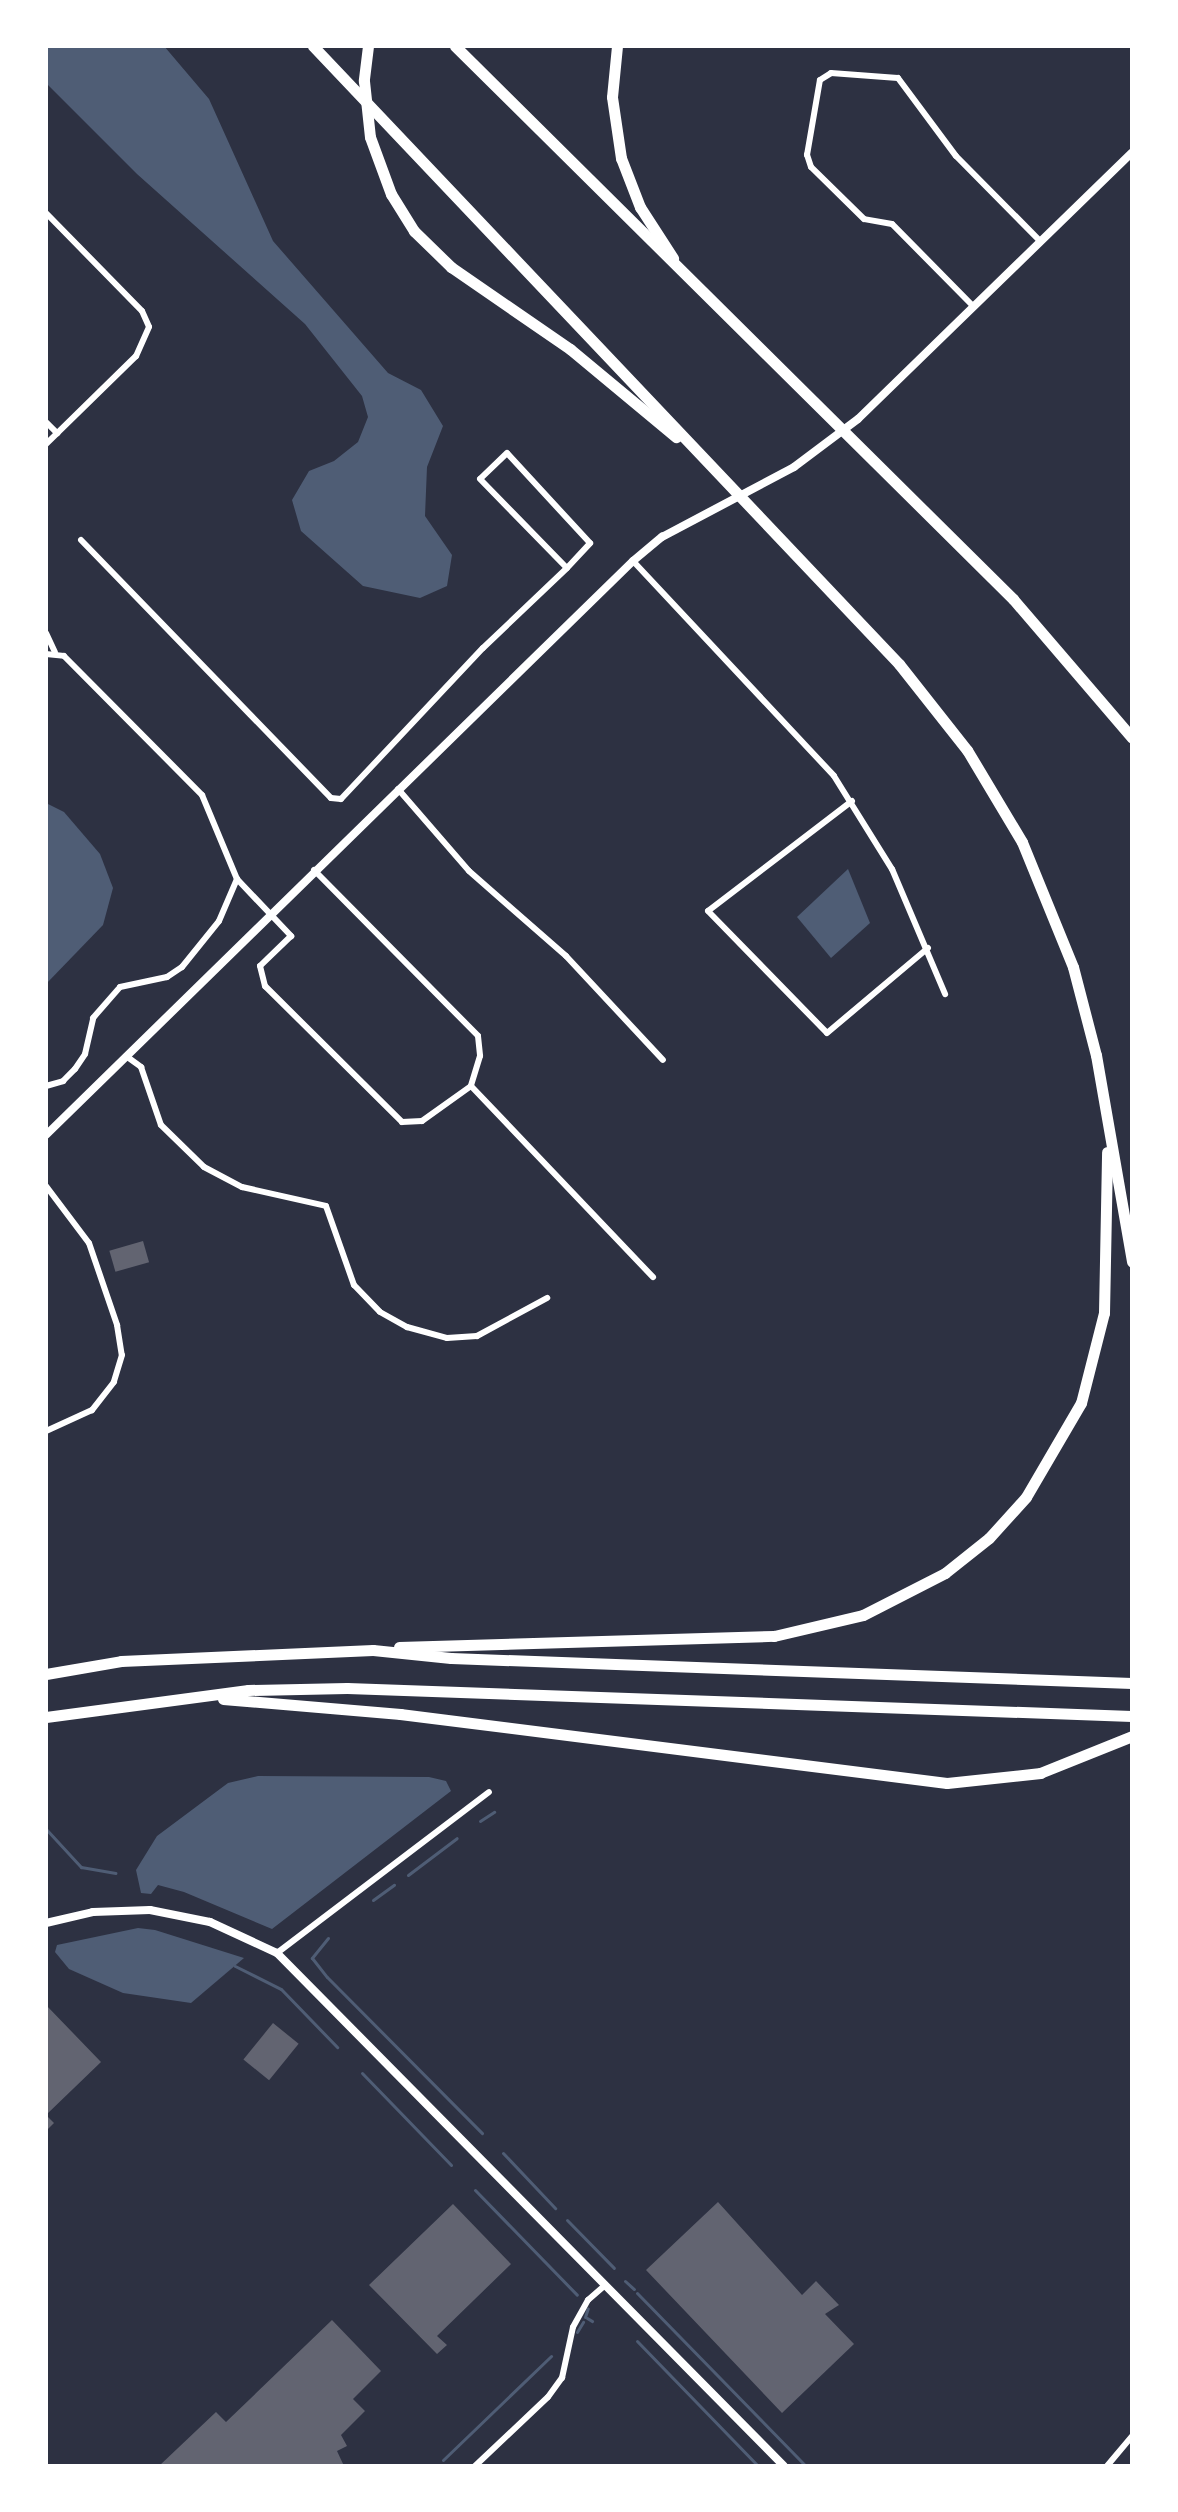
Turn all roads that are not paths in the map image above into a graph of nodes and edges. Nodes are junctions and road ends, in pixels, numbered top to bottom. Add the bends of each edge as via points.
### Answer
1 (313, 46) edge
2 (368, 46) edge
3 (455, 46) edge
4 (617, 46) edge
5 (1132, 153) edge
6 (46, 213) edge
7 (1040, 241) junction
8 (687, 278) junction
9 (973, 306) junction
10 (46, 422) edge
11 (57, 433) junction
12 (46, 444) edge
13 (699, 454) junction
14 (81, 540) dead end
15 (633, 561) junction
16 (567, 568) junction
17 (46, 633) edge
18 (55, 652) junction
19 (46, 654) edge
20 (1132, 738) edge
21 (398, 789) junction
22 (852, 801) junction
23 (314, 870) junction
24 (237, 879) junction
25 (272, 913) junction
26 (928, 948) junction
27 (945, 994) dead end
28 (126, 1056) junction
29 (663, 1060) dead end
30 (46, 1086) edge
31 (471, 1086) junction
32 (1108, 1127) junction
33 (46, 1135) edge
34 (46, 1186) edge
35 (1132, 1262) edge
36 (653, 1277) dead end
37 (547, 1298) dead end
38 (46, 1431) edge
39 (373, 1650) junction
40 (46, 1674) edge
41 (1132, 1683) edge
42 (219, 1698) junction
43 (1132, 1716) edge
44 (46, 1717) edge
45 (1132, 1736) edge
46 (489, 1792) dead end
47 (46, 1923) edge
48 (277, 1953) junction
49 (605, 2285) junction
50 (1132, 2436) edge
51 (475, 2466) edge
52 (784, 2466) edge
53 (1107, 2466) edge

1 - 13 highway
2 - 13 highway via 366,116 382,174 407,221 443,260 570,349
3 - 8 highway
4 - 8 highway via 613,117 623,166 640,207
5 - 7 street
6 - 11 street via 142,311 149,327 136,356
7 - 9 street
7 - 9 street via 956,156 898,78 831,73 820,80 807,155 811,167 864,219 892,224
8 - 20 highway via 1013,599
9 - 15 street via 858,419 794,467 662,537
10 - 11 street
11 - 12 street
13 - 32 highway via 925,693 1002,806 1040,880 1070,957 1094,1046
14 - 16 street via 331,798 341,799 483,648
15 - 21 street
15 - 22 street via 806,742
16 - 16 street via 480,479 507,453 590,540
17 - 18 street
18 - 19 street
18 - 24 street via 202,795
21 - 23 street
21 - 29 street via 469,871 566,956
22 - 26 street via 892,869
22 - 26 street via 708,911 827,1033
23 - 25 street
23 - 31 street via 478,1036 480,1056
24 - 25 street
24 - 30 street via 219,921 182,967 167,977 120,987 93,1018 85,1054 63,1081
25 - 28 street
25 - 31 street via 291,936 260,966 265,986 402,1122 422,1121
26 - 27 street
28 - 33 street
28 - 37 street via 141,1067 161,1125 204,1167 242,1187 326,1206 354,1285 380,1312 407,1327 447,1338 477,1336
31 - 36 street
32 - 35 highway
32 - 39 highway via 1106,1294 1098,1349 1081,1403 1026,1497 989,1538 945,1573 863,1615 774,1636 635,1643 452,1642
34 - 38 street via 89,1243 122,1355 114,1382 92,1410
39 - 40 highway via 121,1661
39 - 41 highway via 451,1658
42 - 43 highway via 248,1690 380,1688
42 - 44 highway
42 - 45 highway via 400,1714 929,1782 1003,1780 1071,1764
46 - 48 street
47 - 48 street via 93,1912 163,1912 229,1928
48 - 49 street
49 - 51 street via 588,2300 573,2327 562,2378
49 - 52 street
50 - 53 street

